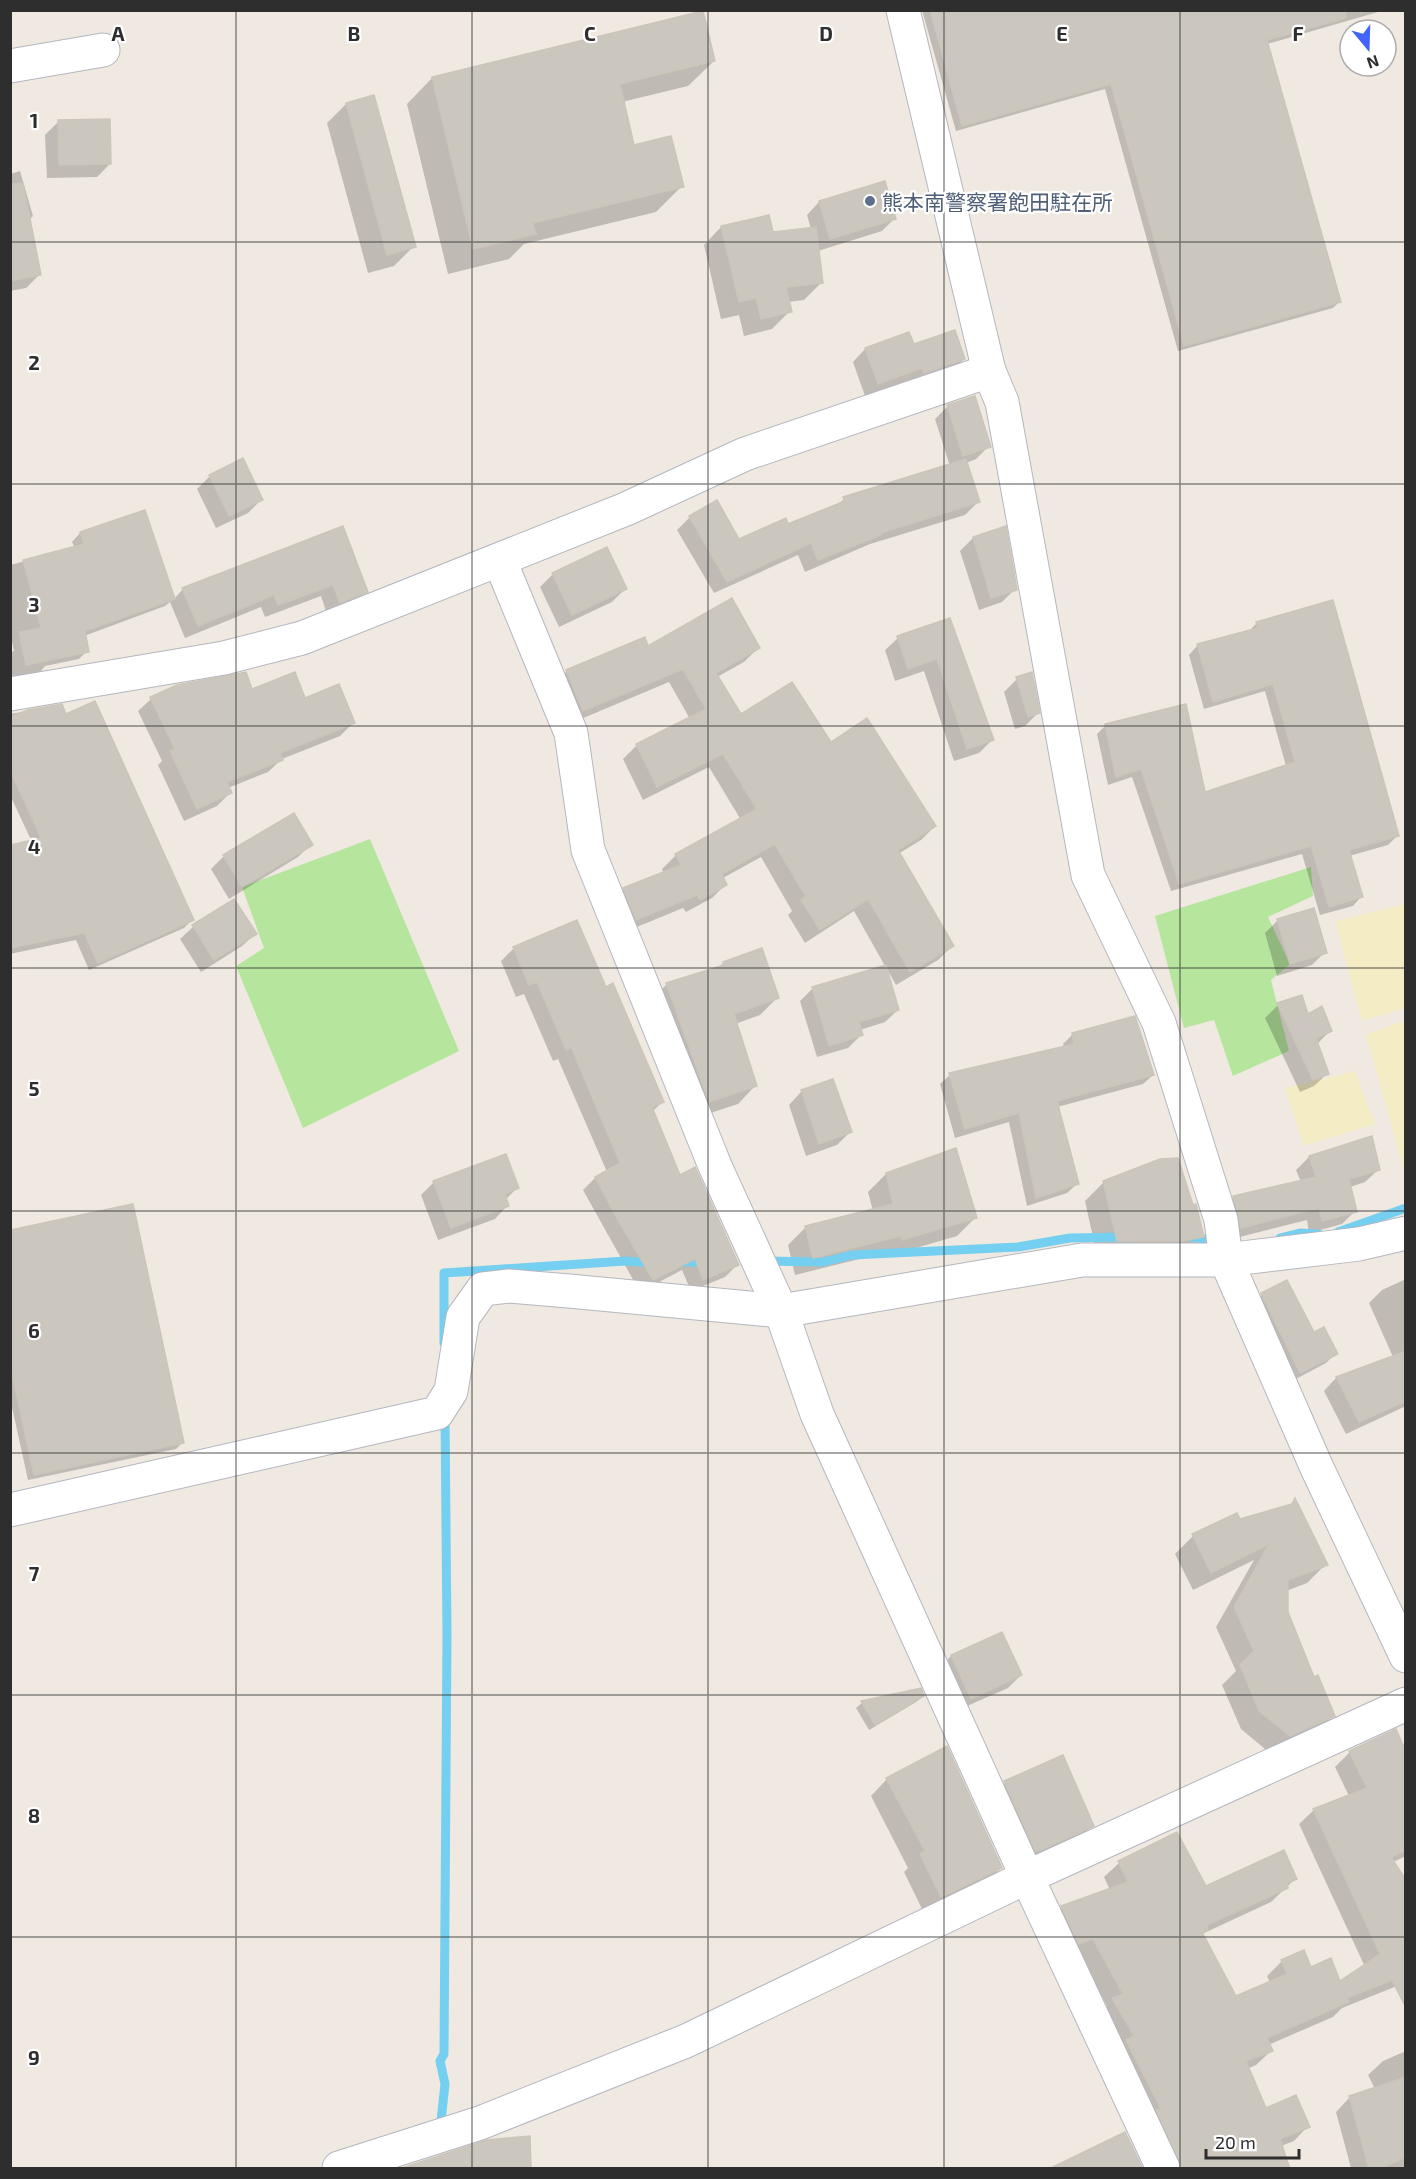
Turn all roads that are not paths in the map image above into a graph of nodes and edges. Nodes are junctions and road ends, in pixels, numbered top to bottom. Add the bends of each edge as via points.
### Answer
1 (903, 10) edge
2 (103, 50) dead end
3 (10, 66) edge
4 (989, 371) junction
5 (500, 561) junction
6 (10, 694) edge
7 (1406, 1233) edge
8 (1226, 1260) junction
9 (781, 1311) junction
10 (10, 1510) edge
11 (1406, 1656) edge
12 (1406, 1704) edge
13 (1027, 1877) junction
14 (339, 2169) edge
15 (1163, 2169) edge

1 - 4 street
2 - 3 street
4 - 5 street via 744,454 626,510
4 - 8 street via 1002,402 1088,875 1160,1023 1221,1220
5 - 6 street via 302,638 224,658
5 - 9 street via 571,733 588,850 715,1166
7 - 8 street via 1359,1244
8 - 9 street via 1082,1260
8 - 11 street via 1317,1468
9 - 10 street via 529,1288 483,1289 464,1317 451,1392 437,1413
9 - 13 street via 817,1414
12 - 13 street
13 - 14 street via 686,2041 480,2123
13 - 15 street

